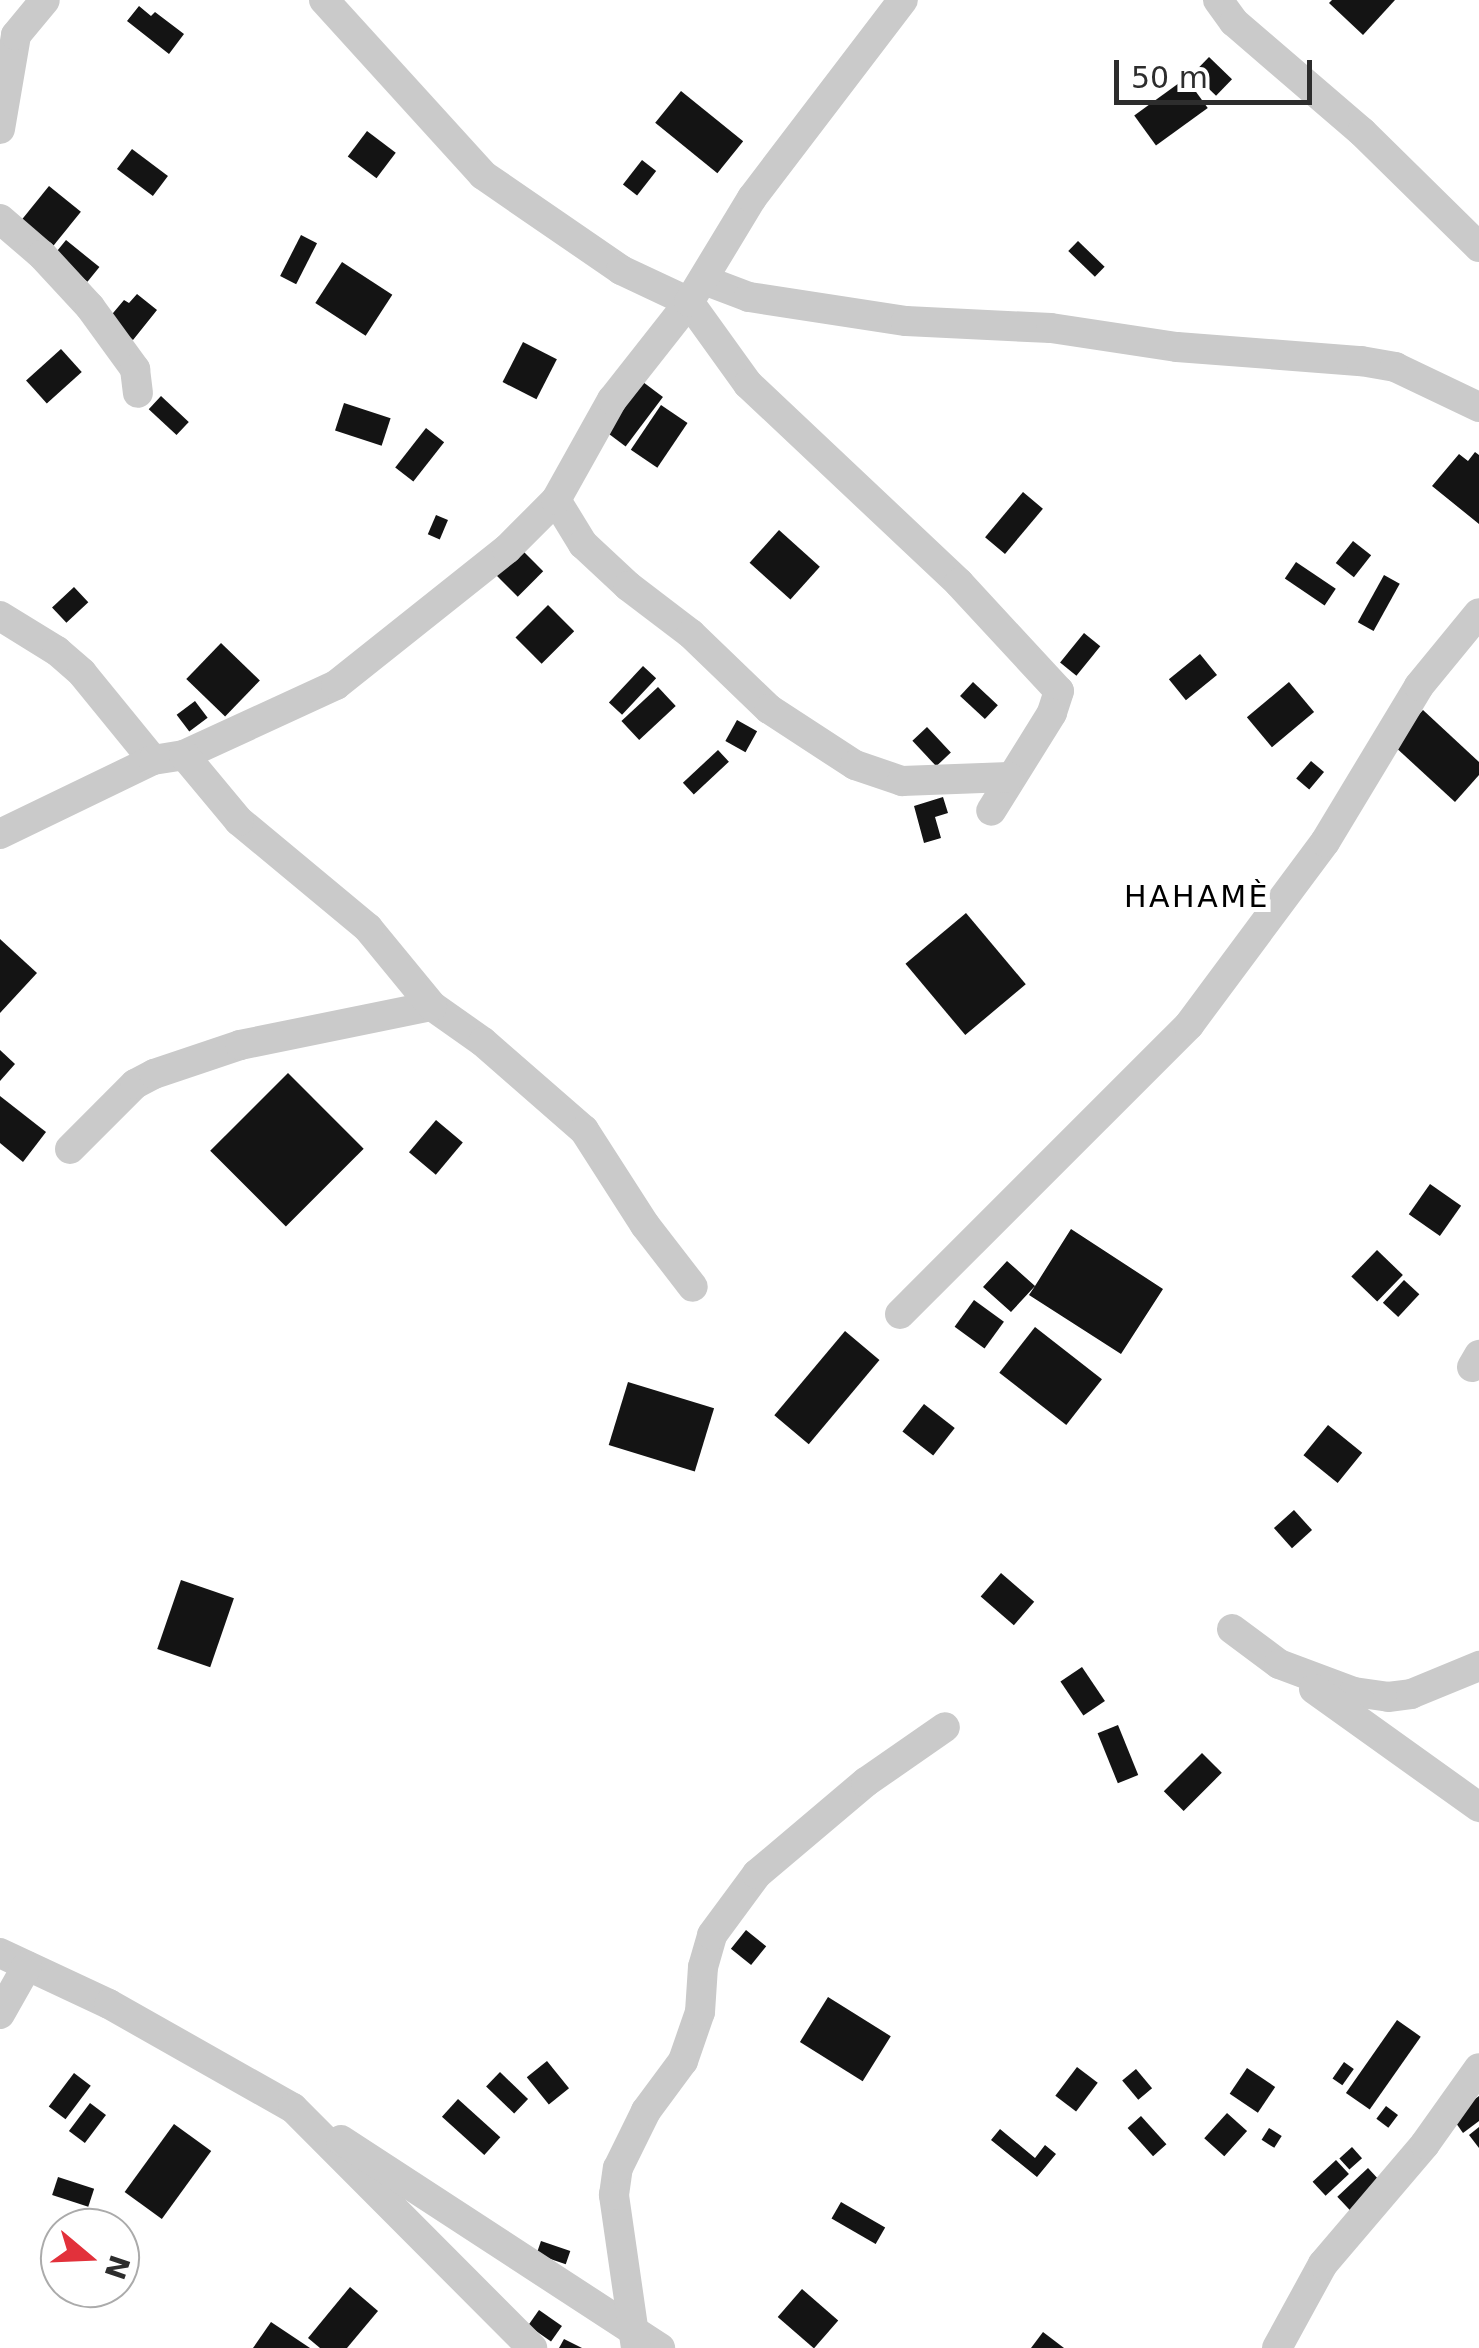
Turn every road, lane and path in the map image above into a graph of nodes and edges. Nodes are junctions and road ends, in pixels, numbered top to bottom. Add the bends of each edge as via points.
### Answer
1 (45, 0) edge
2 (324, 0) edge
3 (903, 0) edge
4 (1218, 0) edge
5 (0, 129) edge
6 (0, 219) edge
7 (1479, 247) edge
8 (696, 291) junction
9 (138, 393) dead end
10 (1479, 407) edge
11 (556, 500) junction
12 (1479, 613) edge
13 (0, 616) edge
14 (184, 755) junction
15 (153, 760) junction
16 (1009, 777) junction
17 (991, 811) dead end
18 (0, 834) edge
19 (432, 1006) junction
20 (70, 1148) dead end
21 (693, 1287) dead end
22 (900, 1314) dead end
23 (1232, 1629) dead end
24 (1279, 1664) junction
25 (1479, 1666) edge
26 (945, 1727) dead end
27 (1479, 1806) edge
28 (13, 1959) edge
29 (0, 2014) edge
30 (1479, 2068) edge
31 (293, 2108) junction
32 (644, 2343) edge
33 (532, 2348) edge
34 (1277, 2348) edge

1 - 5 street via 16,35
2 - 8 street via 484,175 621,270
3 - 8 street via 752,198
4 - 7 street
6 - 9 street via 90,308 135,368
8 - 10 street via 906,321 1050,328 1360,360 1395,367
8 - 11 street via 612,400
8 - 16 street via 748,384 959,583 1059,692
11 - 14 street via 506,549 336,685
11 - 16 street via 582,544 628,586 769,709 855,765 902,781
12 - 22 street via 1419,686 1325,842 1189,1025
13 - 15 street via 82,672
14 - 15 street
14 - 19 street via 239,822 368,928
15 - 18 street
16 - 17 street
19 - 20 street via 240,1045 154,1074 135,1084
19 - 21 street via 584,1130
23 - 24 street
24 - 25 street via 1354,1692 1388,1697
24 - 27 street
26 - 32 street via 866,1782 756,1874 712,1935 700,2012 683,2060 646,2111 618,2168 614,2195
28 - 29 street
28 - 31 street
30 - 34 street via 1425,2144 1323,2264
31 - 32 street
31 - 33 street

